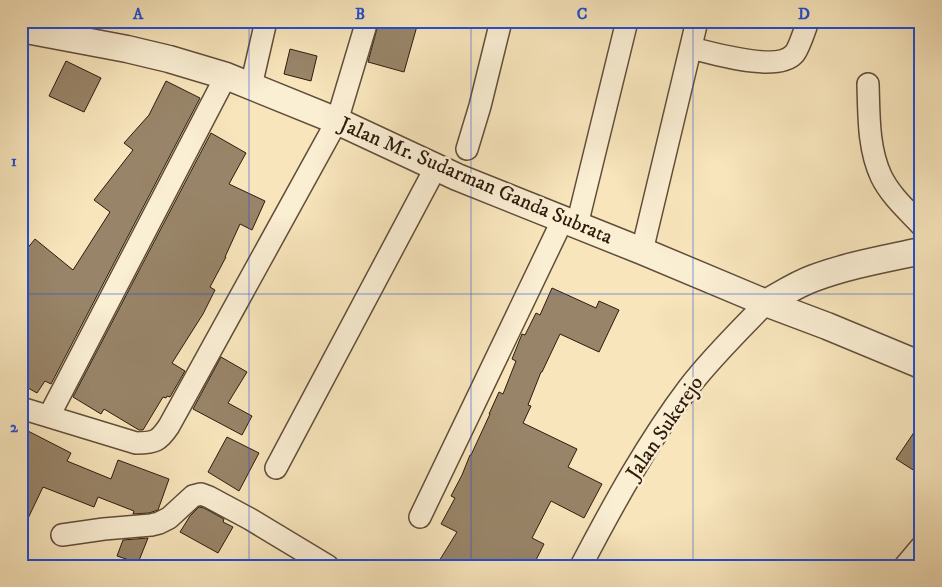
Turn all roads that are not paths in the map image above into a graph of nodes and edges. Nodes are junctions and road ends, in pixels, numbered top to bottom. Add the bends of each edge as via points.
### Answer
1 (266, 21) edge
2 (367, 21) edge
3 (501, 21) edge
4 (627, 21) edge
5 (697, 21) edge
6 (808, 21) edge
7 (21, 29) edge
8 (691, 48) junction
9 (226, 76) junction
10 (868, 84) dead end
11 (251, 86) junction
12 (337, 121) junction
13 (467, 149) dead end
14 (436, 167) junction
15 (570, 222) junction
16 (921, 225) edge
17 (642, 251) junction
18 (921, 251) edge
19 (766, 303) junction
20 (921, 365) edge
21 (21, 408) edge
22 (49, 416) junction
23 (276, 468) dead end
24 (420, 517) dead end
25 (62, 535) dead end
26 (921, 547) edge
27 (328, 566) edge
28 (582, 566) edge
29 (905, 566) edge

1 - 11 street
2 - 12 street
3 - 13 street
4 - 15 street
5 - 8 street
6 - 8 street via 795,54 785,60 752,61
7 - 9 street, Jalan Mr. Sudarman Ganda Subrata via 126,49
8 - 17 street
9 - 11 street, Jalan Mr. Sudarman Ganda Subrata
9 - 22 street
10 - 16 street via 870,139 881,177
11 - 12 street, Jalan Mr. Sudarman Ganda Subrata
12 - 14 street, Jalan Mr. Sudarman Ganda Subrata
12 - 22 street via 159,439 136,443
14 - 15 street, Jalan Mr. Sudarman Ganda Subrata
14 - 23 street
15 - 17 street, Jalan Mr. Sudarman Ganda Subrata
15 - 24 street
17 - 19 street, Jalan Mr. Sudarman Ganda Subrata
18 - 19 street via 842,268 789,289
19 - 20 street, Jalan Mr. Sudarman Ganda Subrata
19 - 28 street, Jalan Sukerejo via 690,386 668,416
21 - 22 street
25 - 27 street via 159,523 193,496 201,494
26 - 29 street

